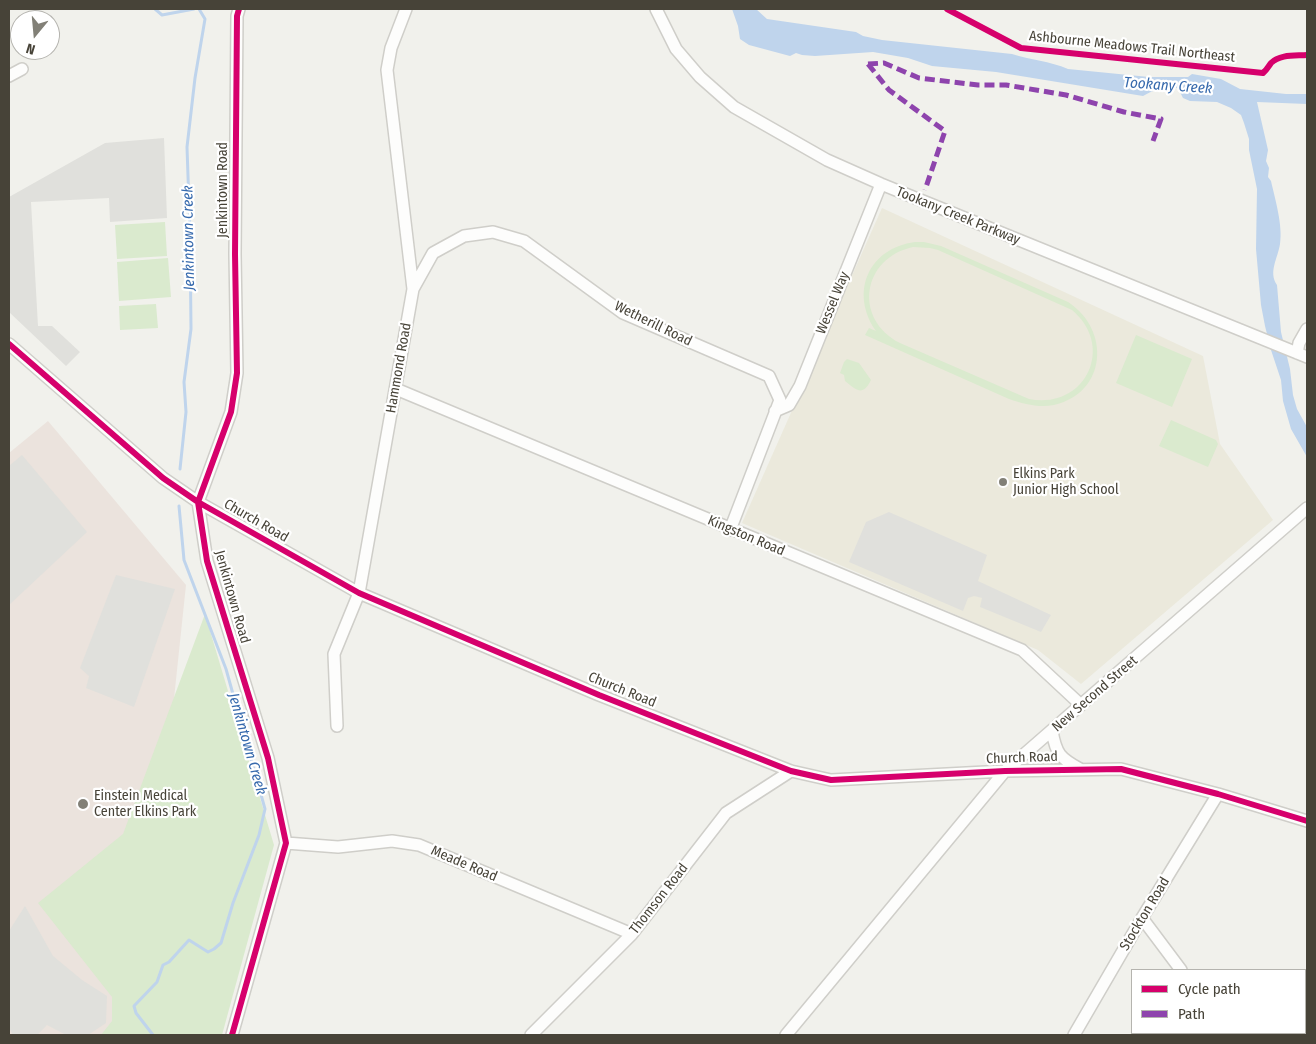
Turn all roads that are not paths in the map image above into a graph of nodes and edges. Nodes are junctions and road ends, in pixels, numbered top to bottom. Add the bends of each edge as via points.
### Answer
1 (239, 9) edge
2 (406, 9) edge
3 (656, 9) edge
4 (22, 69) dead end
5 (9, 76) edge
6 (881, 184) junction
7 (413, 289) junction
8 (1307, 328) edge
9 (9, 344) edge
10 (1298, 353) edge
11 (396, 389) junction
12 (775, 411) junction
13 (198, 502) junction
14 (1307, 508) edge
15 (730, 530) junction
16 (359, 593) junction
17 (1081, 705) junction
18 (337, 726) dead end
19 (1052, 731) junction
20 (1080, 769) junction
21 (791, 771) junction
22 (1005, 771) junction
23 (1218, 794) junction
24 (1307, 821) edge
25 (286, 843) junction
26 (1142, 918) junction
27 (632, 934) junction
28 (1180, 969) edge
29 (232, 1035) edge
30 (531, 1035) edge
31 (786, 1035) edge
32 (1074, 1035) edge

1 - 13 street, Jenkintown Road via 235,254 237,373 230,412
2 - 7 street, Hammond Road via 391,48 387,70
3 - 6 street, Tookany Creek Parkway via 676,49 700,77 734,107 828,160
4 - 5 street
6 - 10 street, Tookany Creek Parkway
6 - 12 street, Wessel Way via 800,386 789,405
7 - 11 street, Hammond Road
7 - 12 street, Wetherill Road via 433,253 464,236 493,232 524,241 622,313 769,376 780,400
8 - 10 street
9 - 13 street, Church Road via 163,478
11 - 15 street, Kingston Road
11 - 16 street, Hammond Road
12 - 15 street, Wetherill Road
13 - 16 street, Church Road
13 - 25 street, Jenkintown Road via 207,561 268,758
14 - 17 street, New Second Street
15 - 17 street, Kingston Road via 1022,650
16 - 18 street, Hammond Road via 334,654
16 - 21 street, Church Road via 599,695
17 - 19 street, New Second Street
19 - 20 street via 1062,759
19 - 22 street, New Second Street
20 - 22 street, Church Road
20 - 23 street, Church Road via 1122,769
21 - 22 street, Church Road via 831,780
21 - 27 street, Thomson Road via 726,813
22 - 31 street, New Second Street
23 - 24 street, Church Road
23 - 26 street, Stockton Road
25 - 27 street, Meade Road via 338,847 392,841 419,846
25 - 29 street, Jenkintown Road
26 - 28 street
26 - 32 street, Stockton Road
27 - 30 street, Thomson Road

